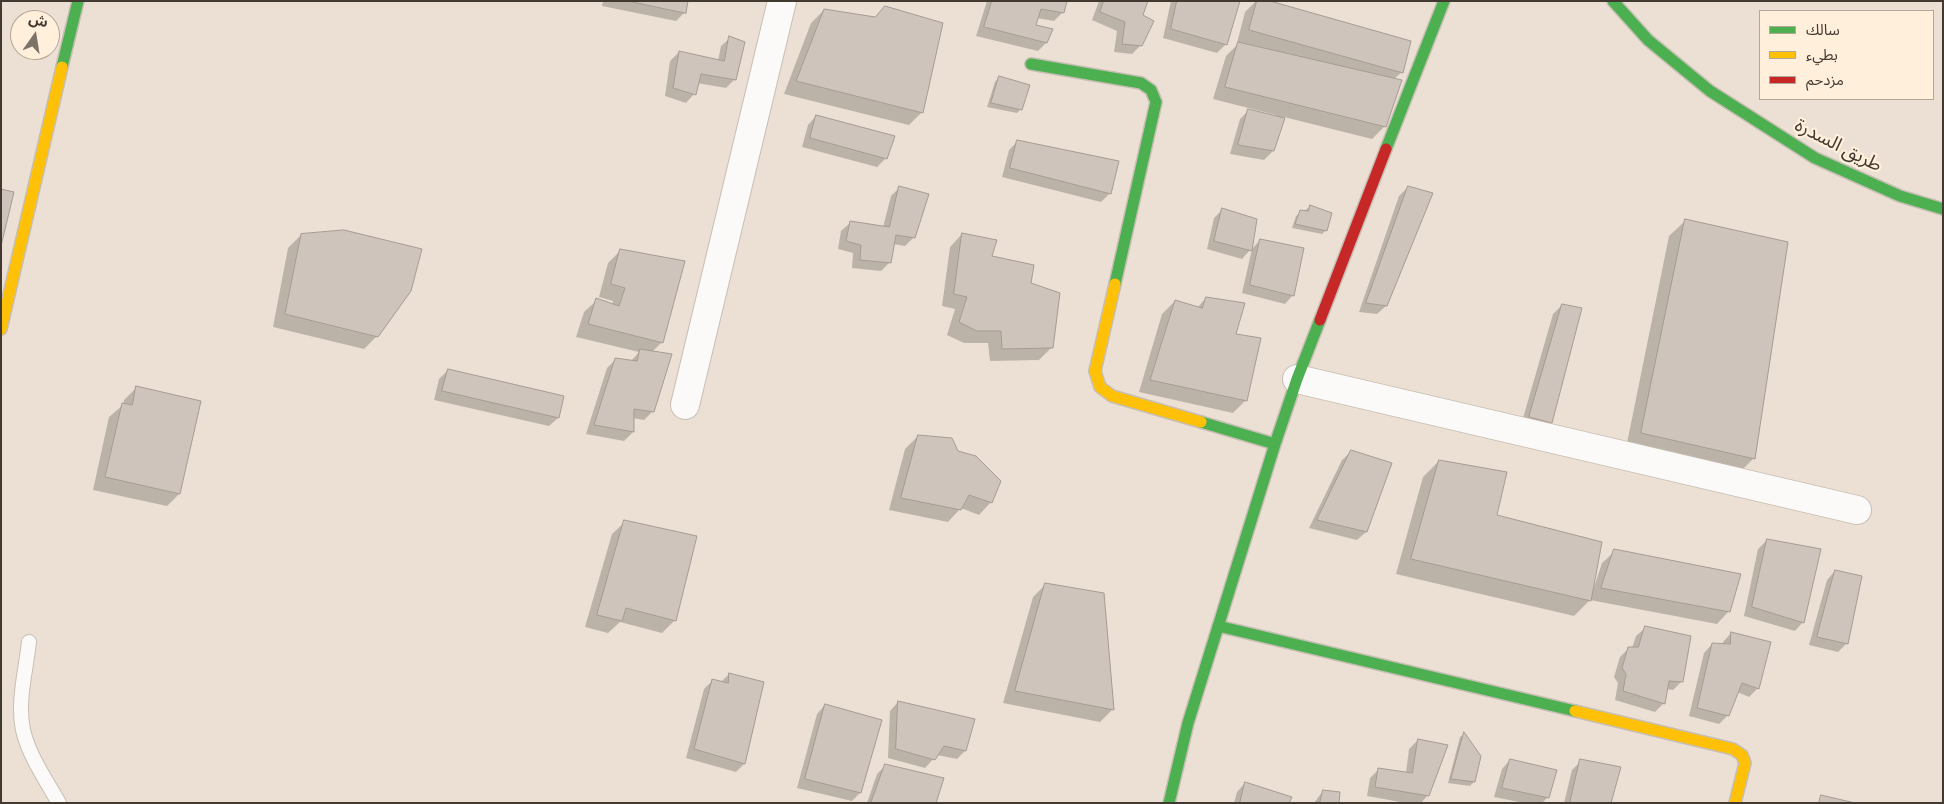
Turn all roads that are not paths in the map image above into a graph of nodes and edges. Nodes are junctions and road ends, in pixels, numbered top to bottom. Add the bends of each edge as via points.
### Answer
1 (78, 1) edge
2 (782, 1) edge
3 (1444, 1) edge
4 (1613, 1) edge
5 (1031, 64) dead end
6 (1943, 209) edge
7 (1, 329) edge
8 (1298, 379) junction
9 (685, 405) dead end
10 (1275, 444) junction
11 (1857, 510) dead end
12 (1218, 626) junction
13 (29, 642) dead end
14 (59, 803) edge
15 (1169, 803) edge
16 (1735, 803) edge

1 - 7 street
2 - 9 street
3 - 8 street
4 - 6 street, طريق السدرة via 1648,40 1710,91 1815,158 1900,196
5 - 10 street via 1141,83 1151,90 1156,102 1095,371 1100,387 1112,396
8 - 10 street
8 - 11 street
10 - 12 street
12 - 15 street via 1188,723
12 - 16 street via 1733,749 1742,754 1745,763
13 - 14 lane via 22,702 23,729

